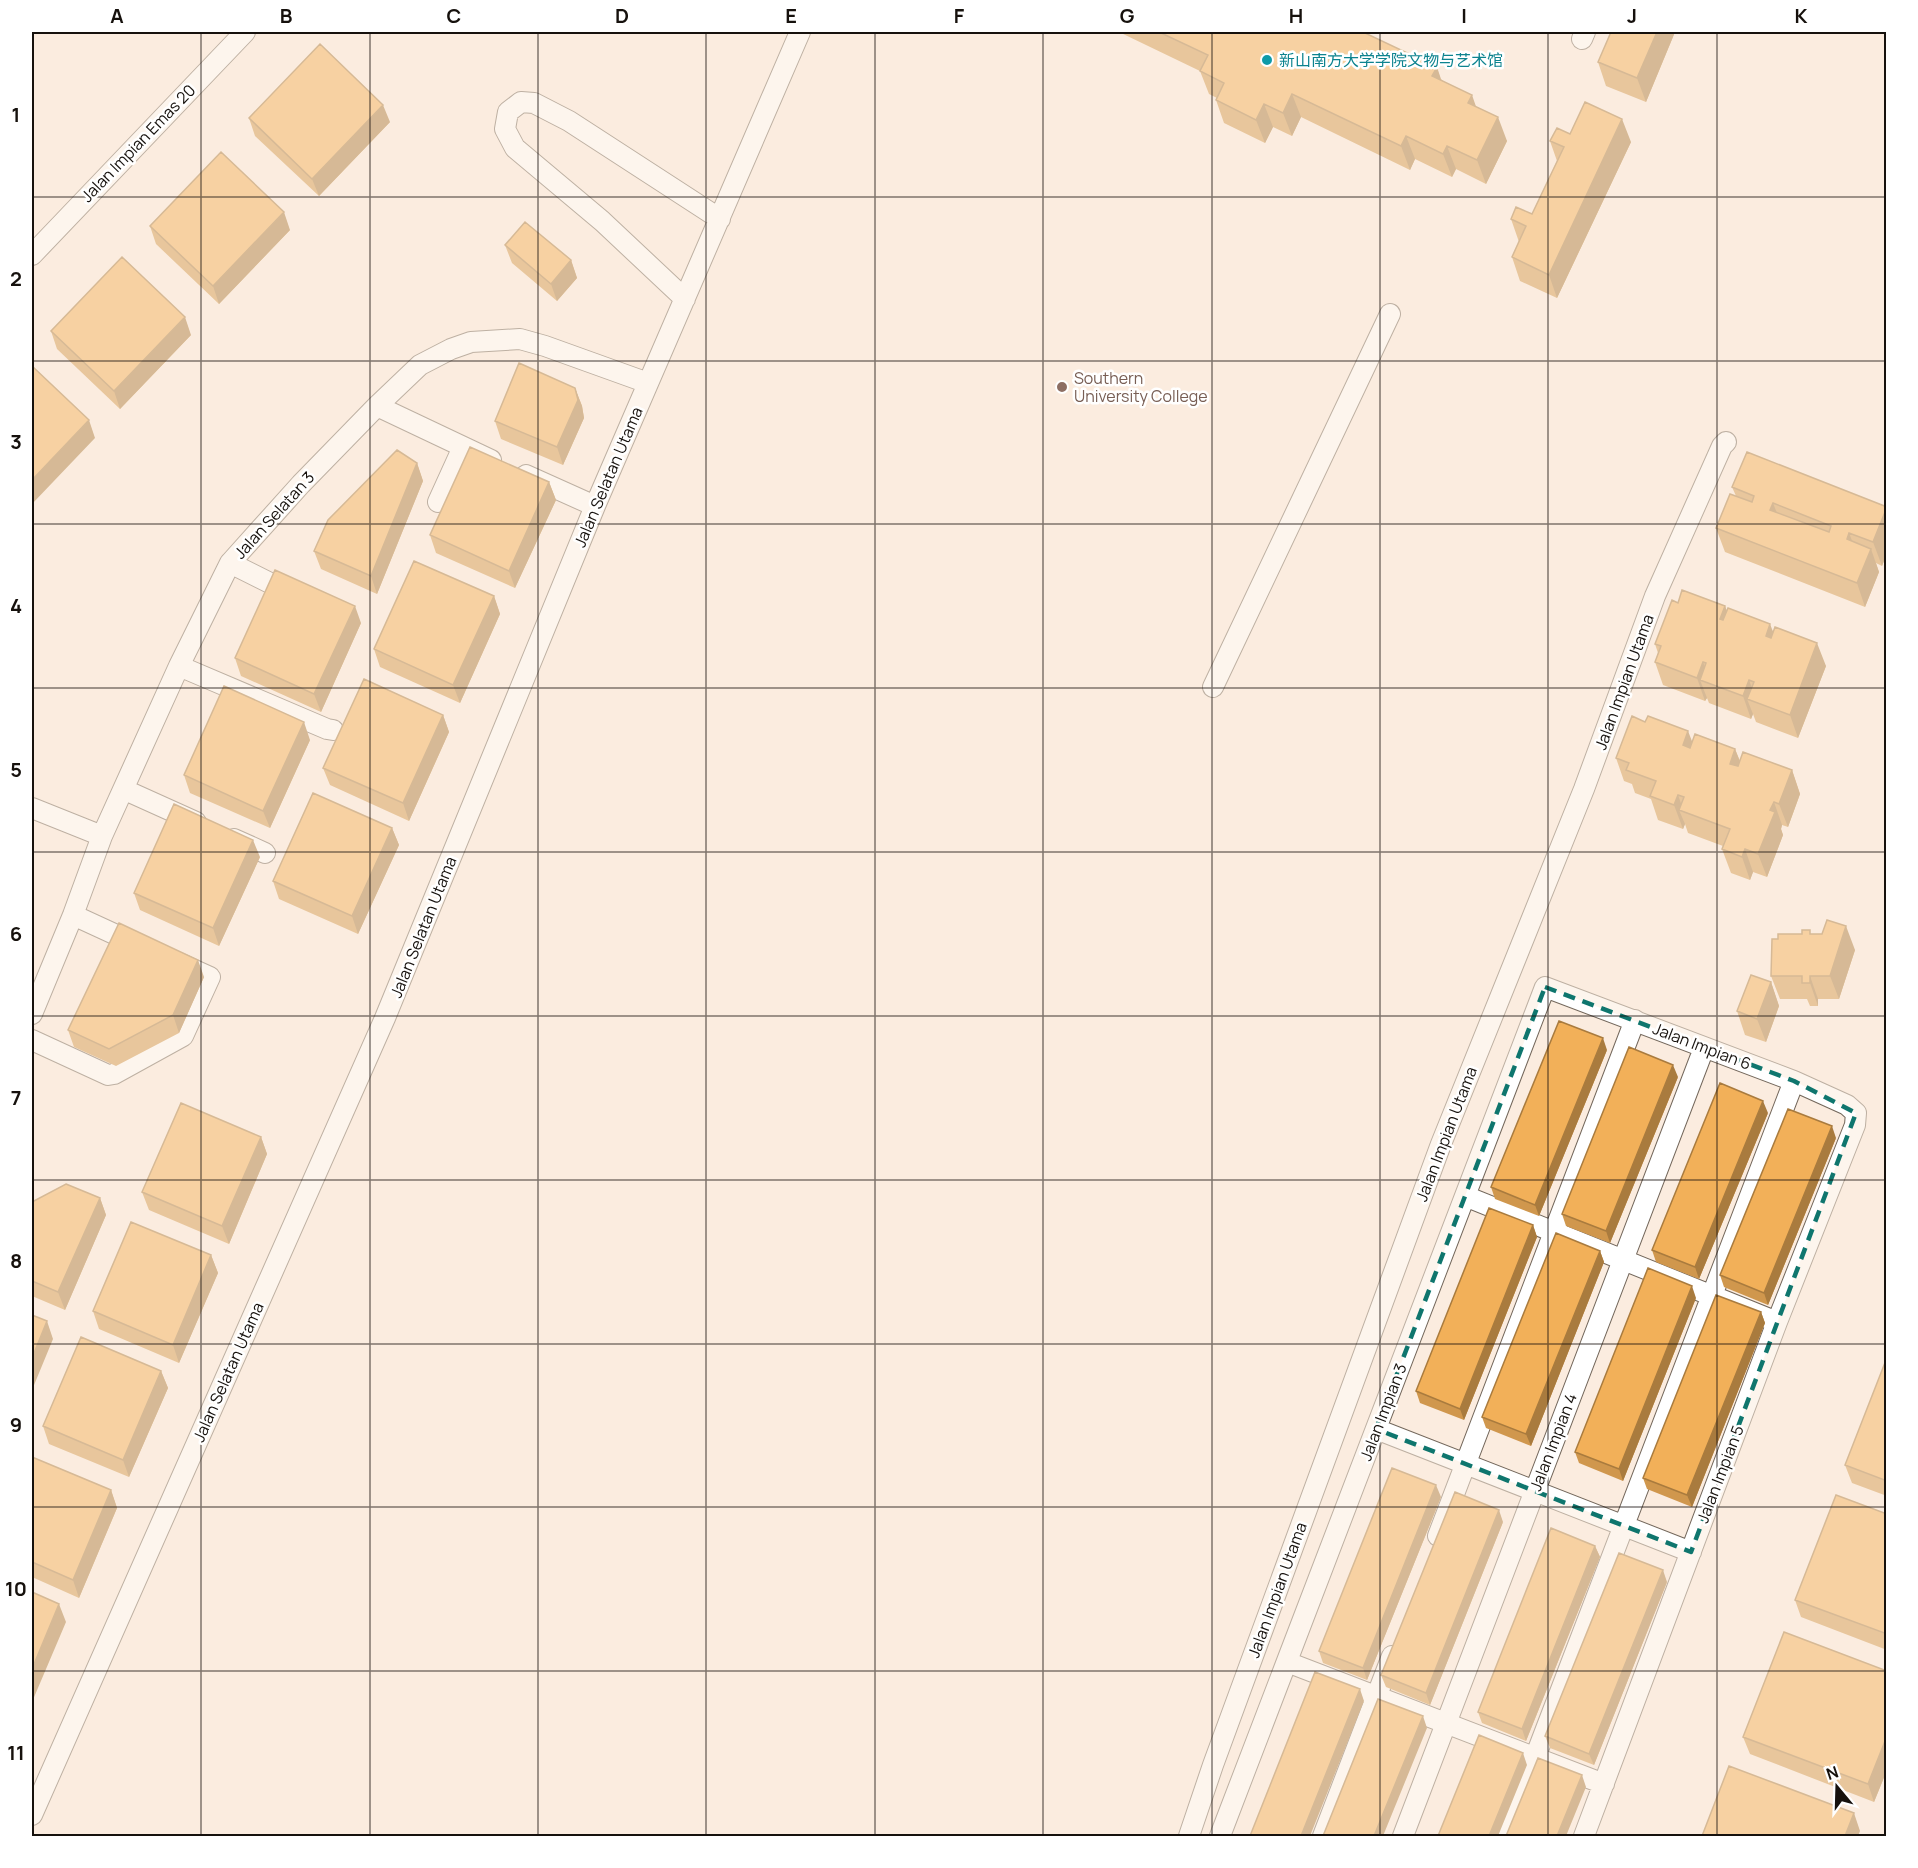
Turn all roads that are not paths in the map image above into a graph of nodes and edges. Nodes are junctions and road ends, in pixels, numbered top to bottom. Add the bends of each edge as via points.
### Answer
1 (245, 32) edge
2 (800, 32) edge
3 (720, 219) junction
4 (32, 255) edge
5 (685, 299) junction
6 (1390, 314) dead end
7 (648, 383) junction
8 (377, 406) junction
9 (1726, 442) dead end
10 (463, 447) junction
11 (438, 502) dead end
12 (595, 506) junction
13 (230, 562) junction
14 (270, 583) edge
15 (179, 666) junction
16 (1213, 687) dead end
17 (333, 730) dead end
18 (125, 790) junction
19 (32, 808) edge
20 (102, 836) junction
21 (265, 853) dead end
22 (73, 915) junction
23 (113, 934) junction
24 (104, 956) edge
25 (1545, 987) joint
26 (32, 1014) edge
27 (1635, 1020) junction
28 (72, 1032) edge
29 (32, 1040) edge
30 (1704, 1048) junction
31 (63, 1054) junction
32 (1794, 1081) junction
33 (1856, 1113) joint
34 (1465, 1196) junction
35 (1554, 1232) junction
36 (1623, 1260) junction
37 (1712, 1296) junction
38 (1777, 1322) junction
39 (1376, 1429) junction
40 (1465, 1464) junction
41 (1534, 1491) junction
42 (1624, 1526) junction
43 (1432, 1552) edge
44 (1691, 1552) junction
45 (1398, 1641) edge
46 (1287, 1662) junction
47 (1377, 1696) junction
48 (1446, 1723) junction
49 (1535, 1757) junction
50 (1604, 1784) junction
51 (36, 1791) edge
52 (32, 1815) edge
53 (1189, 1836) edge
54 (1220, 1836) edge
55 (1323, 1836) edge
56 (1403, 1836) edge
57 (1505, 1836) edge
58 (1584, 1836) edge

1 - 4 street, Jalan Impian Emas 20
2 - 3 street, Jalan Selatan Utama
3 - 5 street, Jalan Selatan Utama
3 - 5 street via 569,121 521,102 508,112 505,129 515,148 602,221
5 - 7 street, Jalan Selatan Utama
6 - 16 street
7 - 8 street, Jalan Selatan 3 via 520,339 471,342 420,365
7 - 12 street, Jalan Selatan Utama
8 - 10 street
8 - 13 street, Jalan Selatan 3
9 - 53 street, Jalan Impian Utama via 1659,587 1584,789 1441,1144
10 - 11 street
10 - 12 street
12 - 51 street, Jalan Selatan Utama via 385,1018
13 - 14 street
13 - 15 street, Jalan Selatan 3
15 - 17 street
15 - 18 street, Jalan Selatan 3
18 - 20 street, Jalan Selatan 3
18 - 21 street
19 - 20 street
20 - 22 street, Jalan Selatan 3
22 - 23 street
22 - 26 street, Jalan Selatan 3
23 - 24 street
23 - 31 street via 210,977 183,1036 114,1074 108,1075
25 - 27 street, Jalan Impian 6
25 - 34 street, Jalan Impian 3
27 - 30 street, Jalan Impian 6
27 - 35 street
28 - 31 street
29 - 31 street
30 - 32 street, Jalan Impian 6
30 - 36 street, Jalan Impian 4
32 - 33 street, Jalan Impian 6
32 - 37 street
33 - 38 street, Jalan Impian 5 via 1855,1125
34 - 35 street
34 - 39 street, Jalan Impian 3
35 - 36 street
35 - 40 street
36 - 37 street
36 - 41 street, Jalan Impian 4
37 - 38 street
37 - 42 street
38 - 44 street, Jalan Impian 5
39 - 40 street
39 - 46 street, Jalan Impian 3
40 - 41 street
40 - 43 street
41 - 42 street
41 - 48 street, Jalan Impian 4
42 - 44 street
42 - 49 street
44 - 50 street, Jalan Impian 5
45 - 47 street
46 - 47 street
46 - 54 street, Jalan Impian 3
47 - 48 street
47 - 55 street
48 - 49 street
48 - 56 street, Jalan Impian 4
49 - 50 street
49 - 57 street
50 - 58 street, Jalan Impian 5
51 - 52 street, Jalan Selatan Utama

